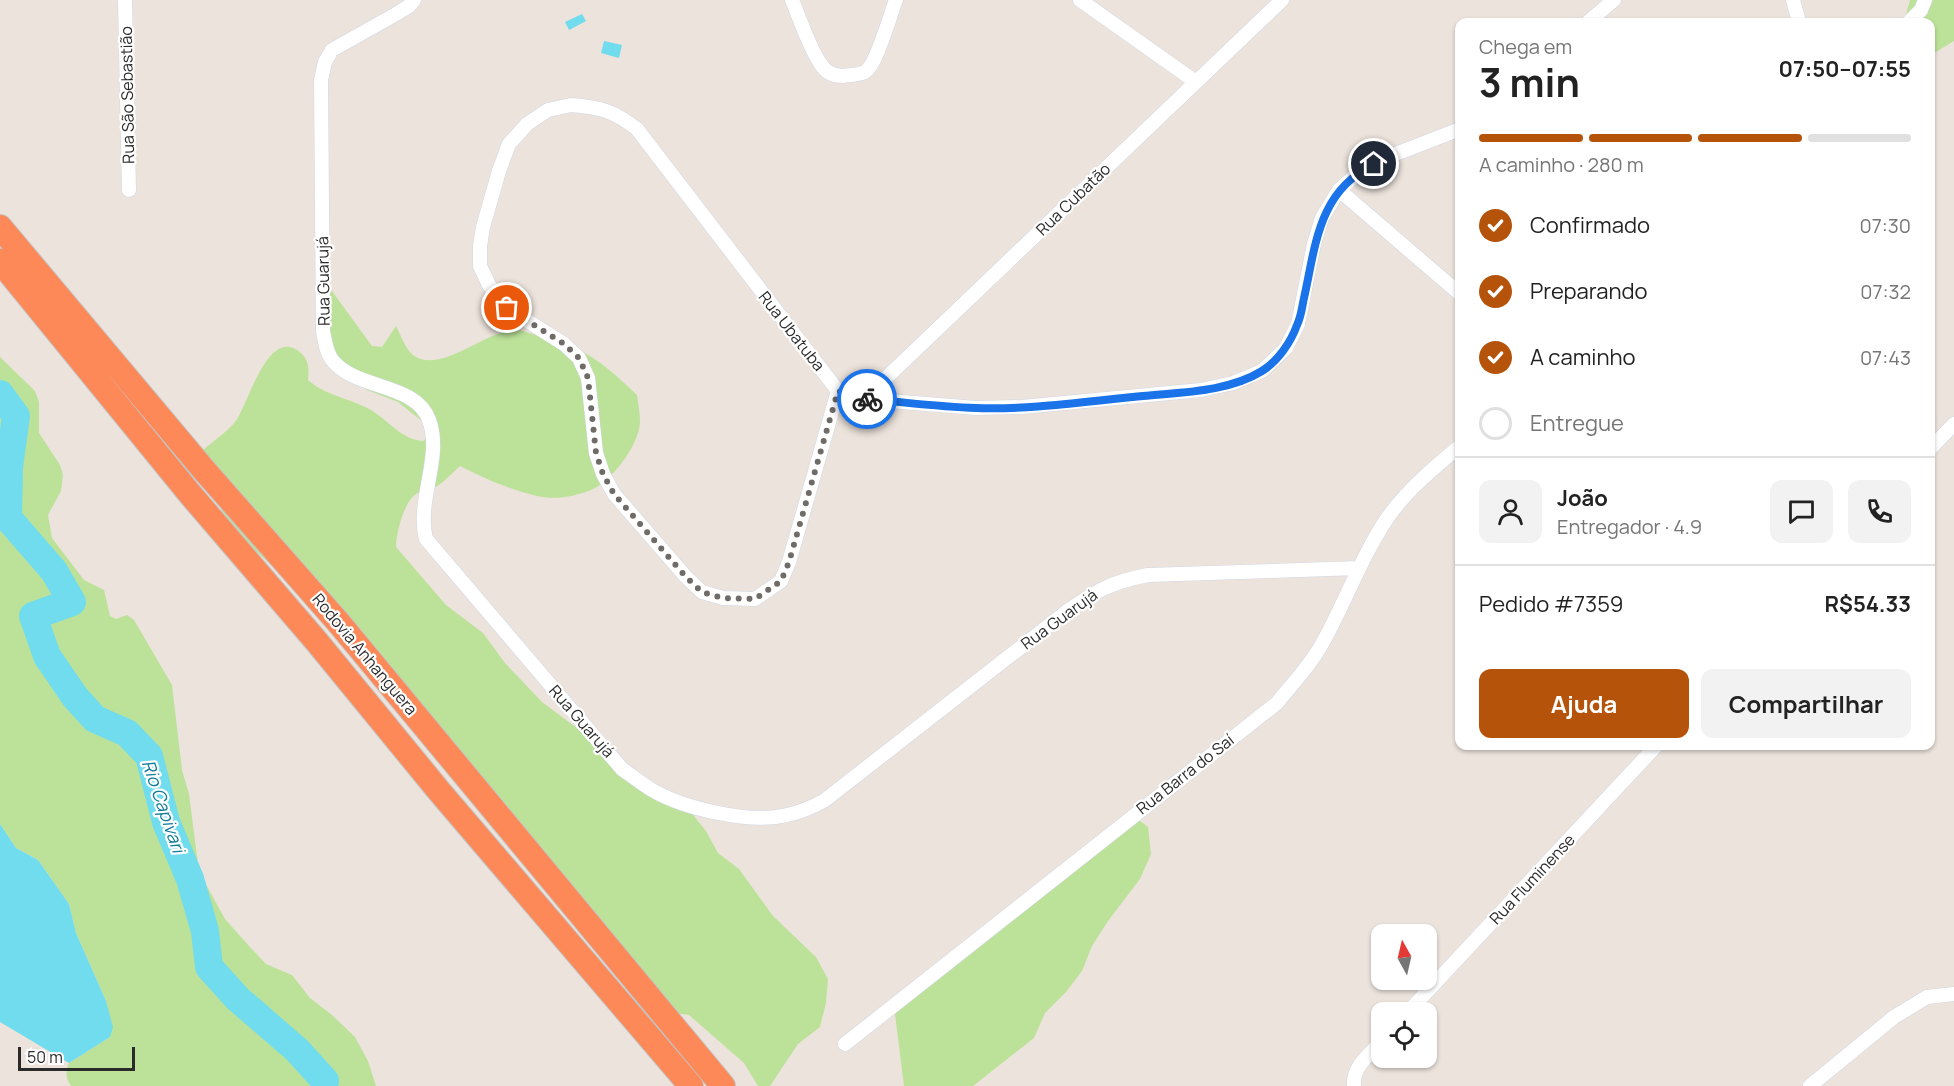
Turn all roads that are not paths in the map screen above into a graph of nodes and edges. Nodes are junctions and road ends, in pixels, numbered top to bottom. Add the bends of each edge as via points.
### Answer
1 (125, 0) edge
2 (414, 0) edge
3 (792, 0) edge
4 (896, 0) edge
5 (1080, 0) edge
6 (1282, 0) edge
7 (1614, 0) edge
8 (1793, 0) edge
9 (1925, 0) edge
10 (1593, 18) edge
11 (1798, 18) edge
12 (1913, 18) edge
13 (1196, 82) junction
14 (1455, 131) edge
15 (129, 190) dead end
16 (1339, 190) junction
17 (0, 227) edge
18 (0, 261) edge
19 (1455, 290) edge
20 (838, 391) junction
21 (864, 399) junction
22 (1954, 424) edge
23 (1935, 444) edge
24 (1455, 450) edge
25 (1359, 568) junction
26 (1652, 750) edge
27 (1954, 993) edge
28 (1417, 1002) edge
29 (845, 1044) dead end
30 (1371, 1052) edge
31 (691, 1086) edge
32 (723, 1086) edge
33 (1354, 1086) edge
34 (1810, 1086) edge

1 - 15 street, Rua São Sebastião
2 - 25 street, Rua Guarujá via 332,50 325,62 321,92 326,346 332,360 345,372 422,406 432,435 423,519 426,539 622,769 652,790 686,805 758,818 806,810 825,800 1066,612 1094,592 1119,581 1148,575
3 - 4 street via 819,63 837,76 858,74 870,67
5 - 13 street
6 - 13 street, Rua Cubatão
7 - 10 street
8 - 11 street
9 - 12 street
13 - 21 street, Rua Cubatão
14 - 16 street via 1388,157 1359,172
16 - 19 street
16 - 21 street via 1322,218 1314,244 1298,324 1286,348 1262,371 1201,390 1022,407 976,408
17 - 32 highway, Rodovia Anhanguera via 204,470 346,630
18 - 31 highway, Rodovia Anhanguera via 190,494
20 - 20 street, Rua Ubatuba via 637,129 621,116 597,107 571,105 548,110 509,144 483,227 480,266 507,308 579,358 588,378 596,453 603,474 614,494 702,592 723,598 755,599 781,581
20 - 21 street
22 - 23 street
24 - 25 street, Rua Barra do Saí via 1426,474 1389,516
25 - 29 street, Rua Barra do Saí via 1321,646 1276,703
26 - 28 street, Rua Fluminense
27 - 34 street via 1927,997 1894,1017
30 - 33 street via 1358,1066

